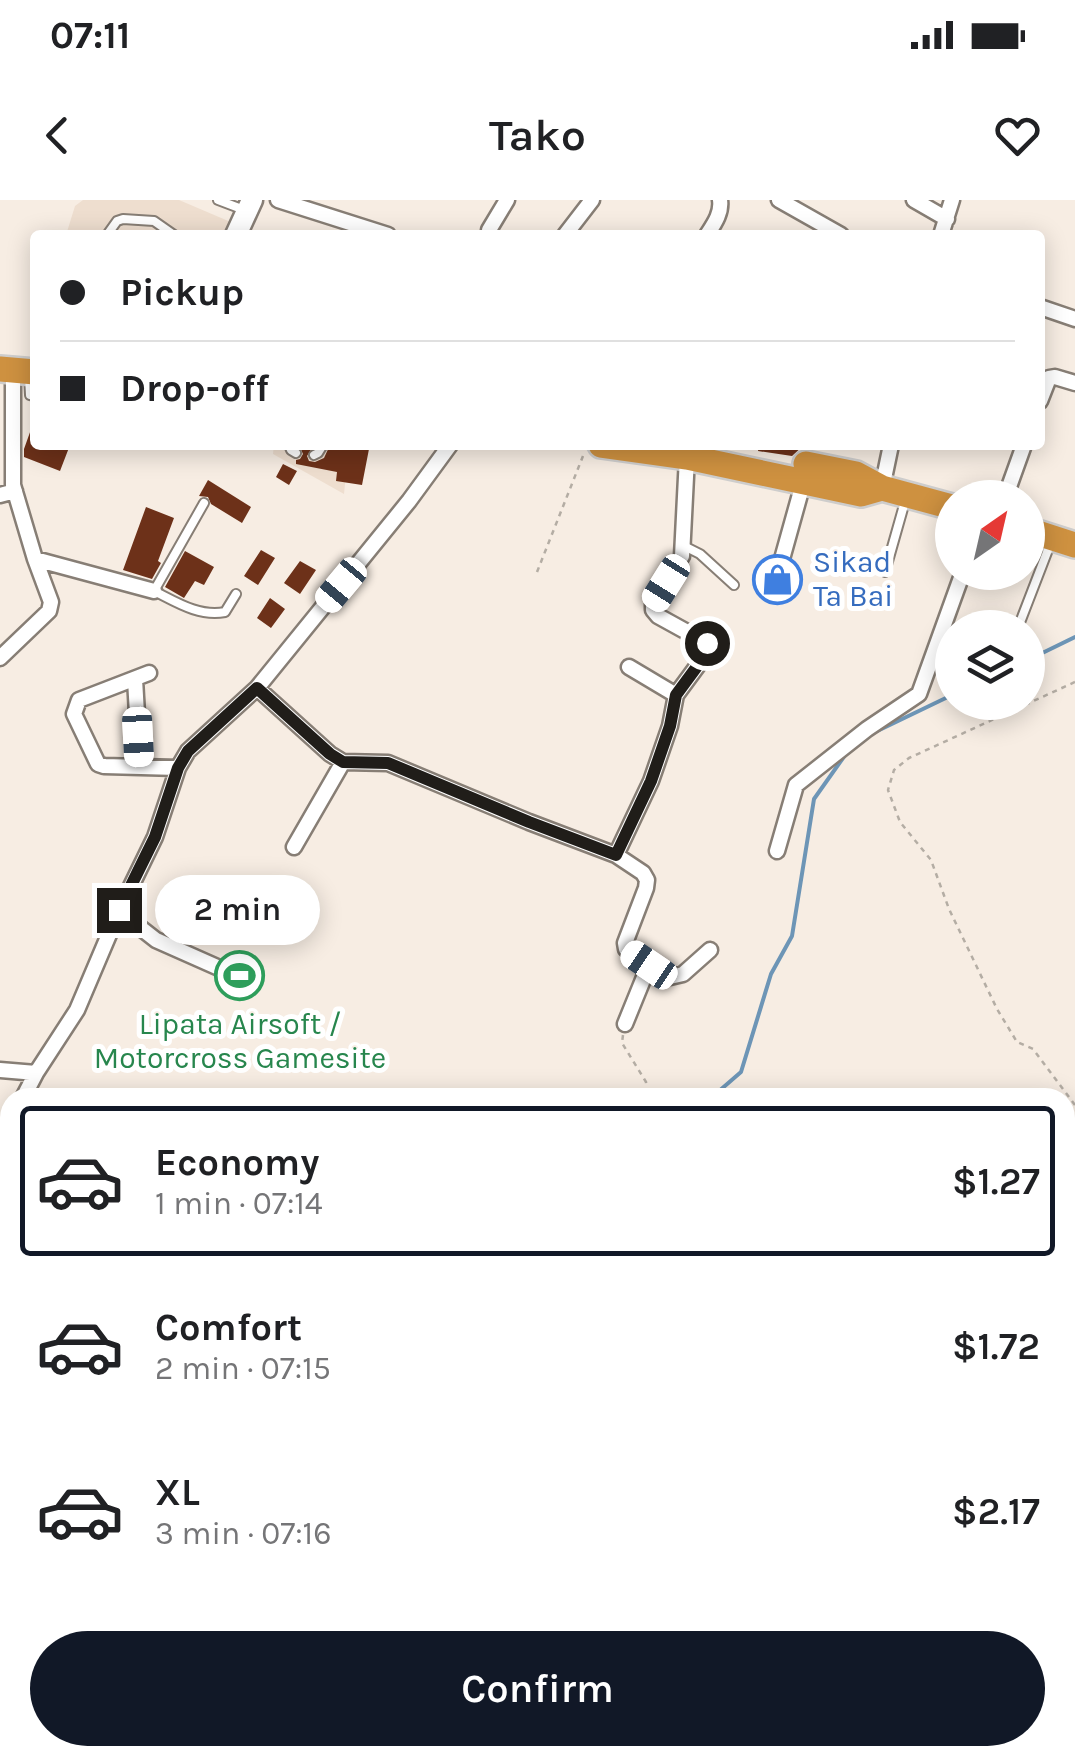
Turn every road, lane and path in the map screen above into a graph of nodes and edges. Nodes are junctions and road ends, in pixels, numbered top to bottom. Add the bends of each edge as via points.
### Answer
1 (218, 200) edge
2 (278, 200) edge
3 (508, 200) edge
4 (592, 200) edge
5 (720, 200) edge
6 (779, 200) edge
7 (914, 200) edge
8 (952, 200) edge
9 (249, 206) edge
10 (946, 219) junction
11 (111, 230) edge
12 (167, 230) edge
13 (238, 230) edge
14 (372, 230) edge
15 (489, 230) edge
16 (569, 230) edge
17 (710, 230) edge
18 (832, 230) edge
19 (943, 230) edge
20 (1045, 309) edge
21 (1075, 319) edge
22 (21, 370) edge
23 (1075, 383) edge
24 (1045, 390) edge
25 (320, 450) edge
26 (446, 450) edge
27 (585, 450) edge
28 (891, 450) edge
29 (1022, 450) edge
30 (695, 451) edge
31 (314, 456) dead end
32 (804, 480) junction
33 (1011, 480) edge
34 (895, 491) junction
35 (7, 493) edge
36 (935, 502) edge
37 (204, 503) dead end
38 (1052, 537) edge
39 (684, 546) junction
40 (34, 559) junction
41 (537, 572) dead end
42 (884, 572) dead end
43 (734, 585) dead end
44 (785, 586) dead end
45 (154, 590) junction
46 (956, 590) edge
47 (236, 594) dead end
48 (1024, 610) edge
49 (0, 658) edge
50 (629, 667) dead end
51 (1075, 682) edge
52 (257, 688) junction
53 (676, 695) junction
54 (343, 762) junction
55 (140, 766) junction
56 (178, 768) junction
57 (294, 847) dead end
58 (777, 851) dead end
59 (616, 855) junction
60 (119, 910) junction
61 (710, 950) dead end
62 (649, 965) junction
63 (235, 975) dead end
64 (625, 1024) joint
65 (0, 1070) edge
66 (36, 1072) junction
67 (28, 1088) edge
68 (646, 1088) edge
69 (1062, 1088) edge

1 - 9 lane
2 - 14 street
3 - 15 street
4 - 16 street
5 - 17 street
6 - 18 street
7 - 10 street
8 - 10 street
9 - 13 street
10 - 19 street
11 - 12 lane via 123,219 154,221
20 - 21 street
22 - 35 street
23 - 24 street via 1050,378
25 - 31 lane
26 - 52 street
27 - 41 path
28 - 34 street
29 - 33 street
30 - 32 highway
30 - 34 highway via 856,474
30 - 39 street
32 - 34 highway via 862,494
32 - 44 street via 778,577
34 - 36 highway
34 - 42 lane via 900,526
35 - 40 street
37 - 45 lane
38 - 48 lane
39 - 43 lane
39 - 53 street via 653,610 708,647
40 - 45 street
40 - 49 street via 50,608
45 - 47 lane via 208,614 225,612
46 - 58 street via 919,694 796,785
50 - 53 street
51 - 69 path via 910,758 894,770 888,790 900,822 931,860 997,1009 1017,1042 1033,1048
52 - 54 street
52 - 56 street
53 - 59 street via 651,781
54 - 57 street
54 - 59 street via 388,763
55 - 55 street via 95,762 74,714 80,700 142,676
55 - 56 street
56 - 60 street via 155,837
59 - 62 street via 647,880 625,946
60 - 63 street via 156,940
60 - 66 street via 77,1010
61 - 62 street via 683,974 670,977
62 - 64 street
64 - 68 path via 622,1044
65 - 66 street
66 - 67 street

